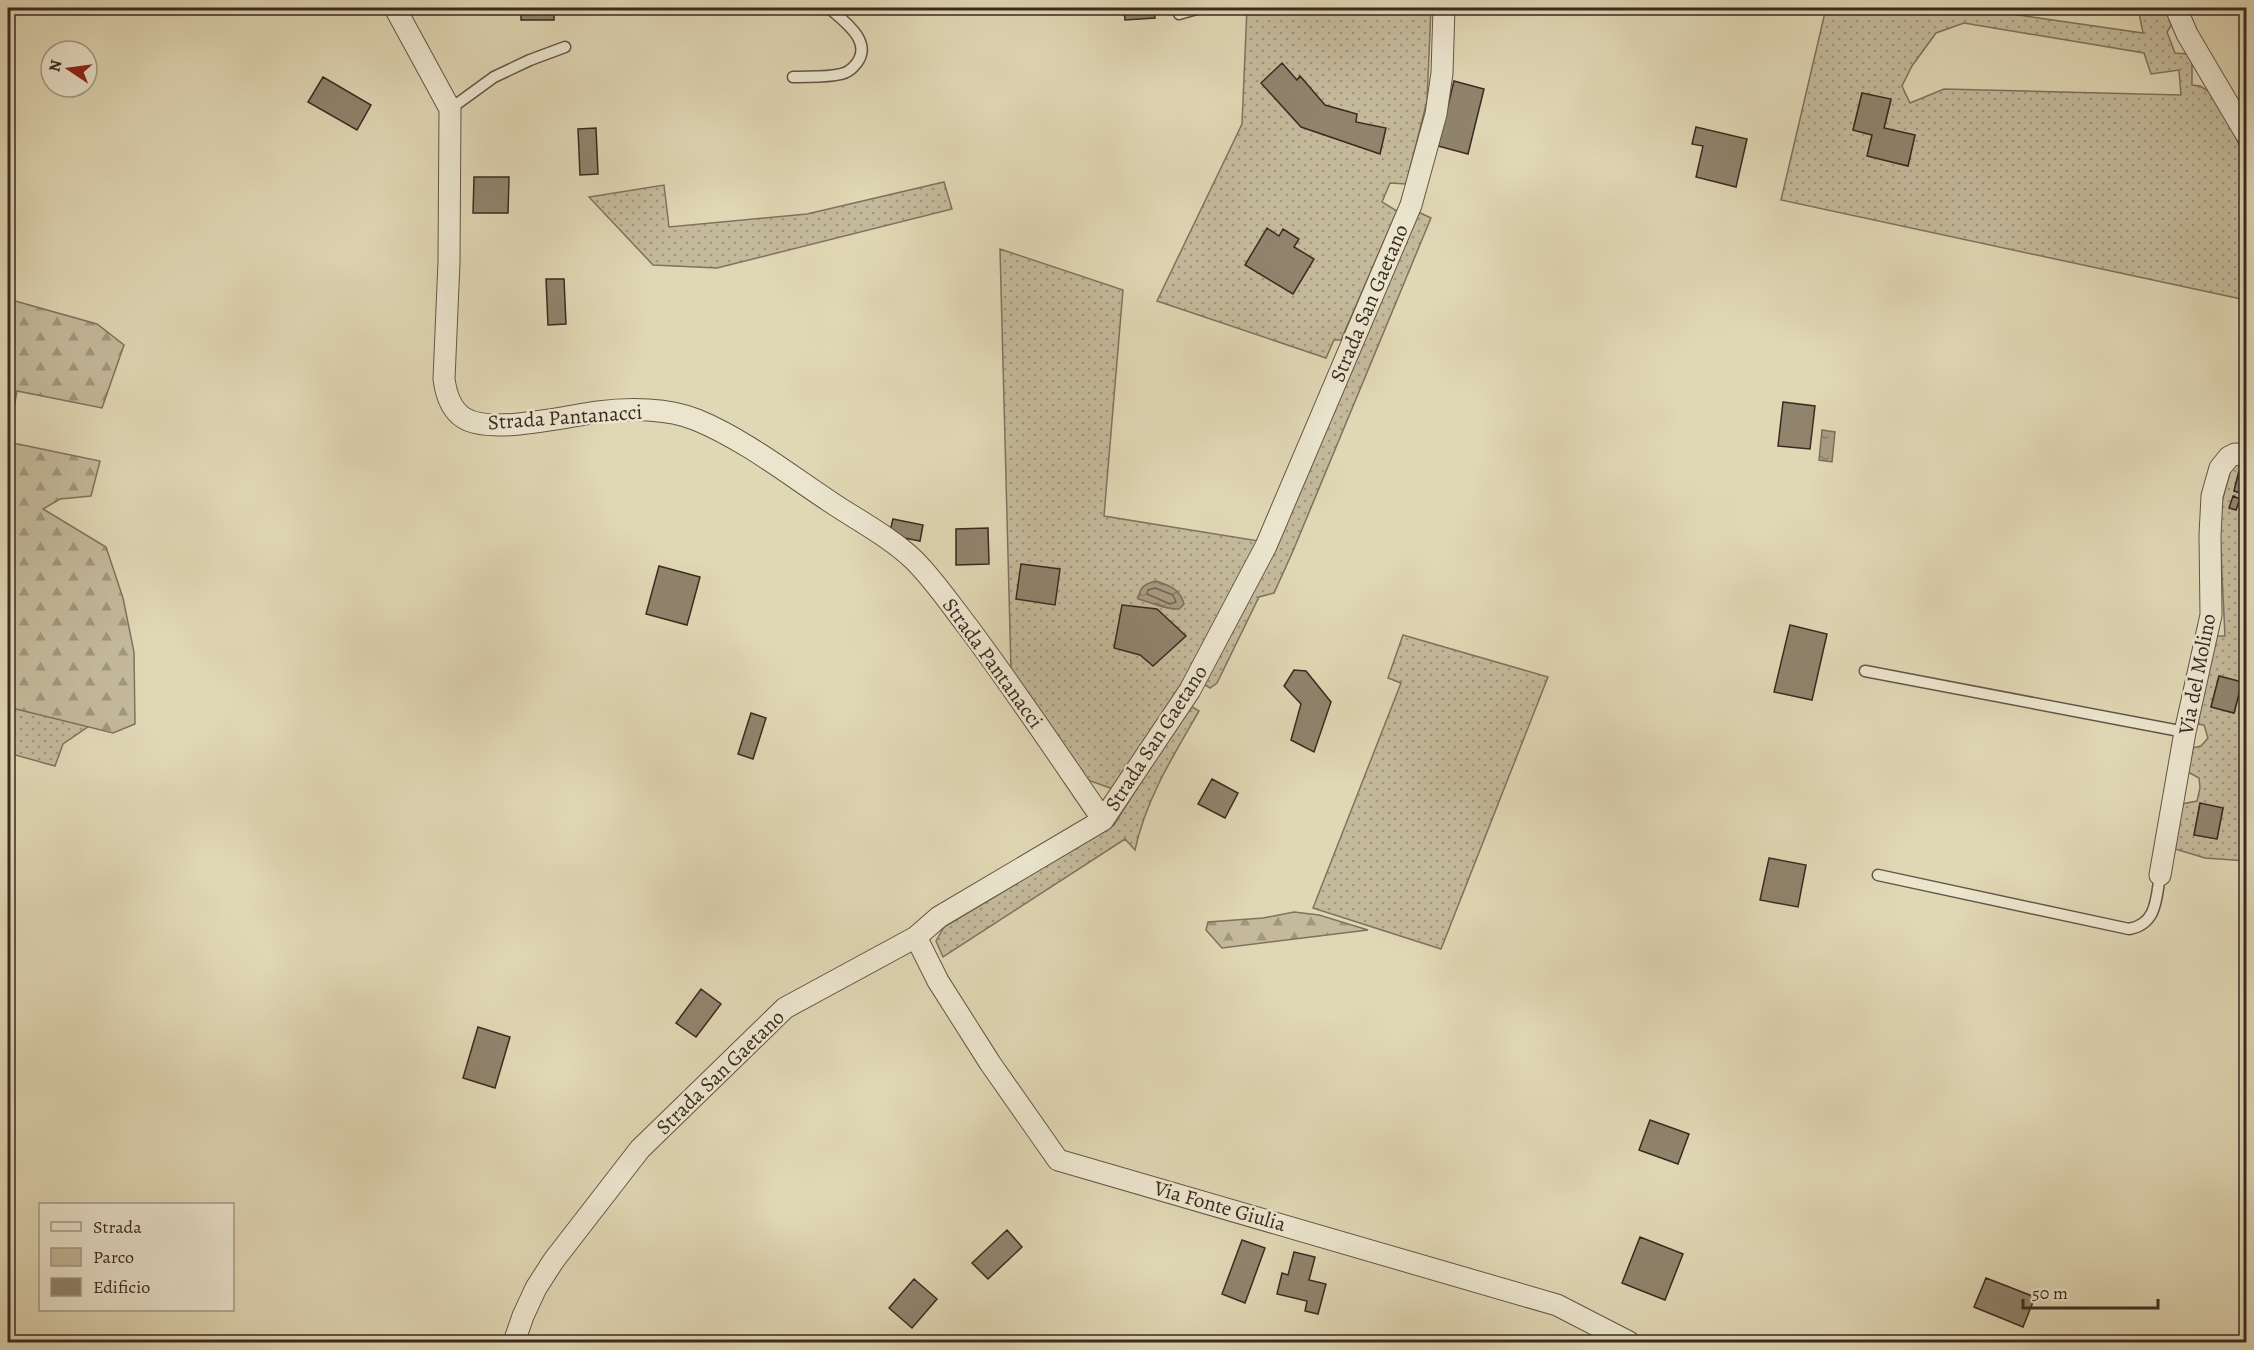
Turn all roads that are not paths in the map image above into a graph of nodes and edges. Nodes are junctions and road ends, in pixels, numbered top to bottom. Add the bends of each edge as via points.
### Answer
1 (395, 8) edge
2 (829, 8) edge
3 (1200, 8) edge
4 (1444, 8) edge
5 (2176, 8) edge
6 (1179, 14) dead end
7 (565, 47) dead end
8 (793, 77) dead end
9 (450, 109) junction
10 (2247, 134) edge
11 (2247, 455) edge
12 (1865, 671) dead end
13 (2185, 732) junction
14 (1103, 820) junction
15 (1878, 875) dead end
16 (2160, 875) joint
17 (916, 937) junction
18 (514, 1342) edge
19 (1629, 1342) edge

1 - 9 street, Strada Pantanacci
2 - 8 lane via 858,36 861,58 842,74
3 - 6 lane
4 - 14 street, Strada San Gaetano via 1436,114 1411,205 1266,546 1190,690
5 - 10 street via 2187,34
7 - 9 lane via 494,77
9 - 14 street, Strada Pantanacci via 444,379 455,410 476,423 501,424 600,412 668,413 694,419 749,448 913,559 982,646
11 - 13 street, Via del Molino via 2235,454 2224,462 2212,496 2211,615
12 - 13 lane
13 - 16 street, Via del Molino
14 - 17 street, Strada San Gaetano via 939,917
15 - 16 lane via 2129,929 2140,927 2154,909
17 - 18 street, Strada San Gaetano via 786,1008 640,1149 536,1288
17 - 19 street, Via Fonte Giulia via 938,981 990,1063 1058,1160 1557,1305

